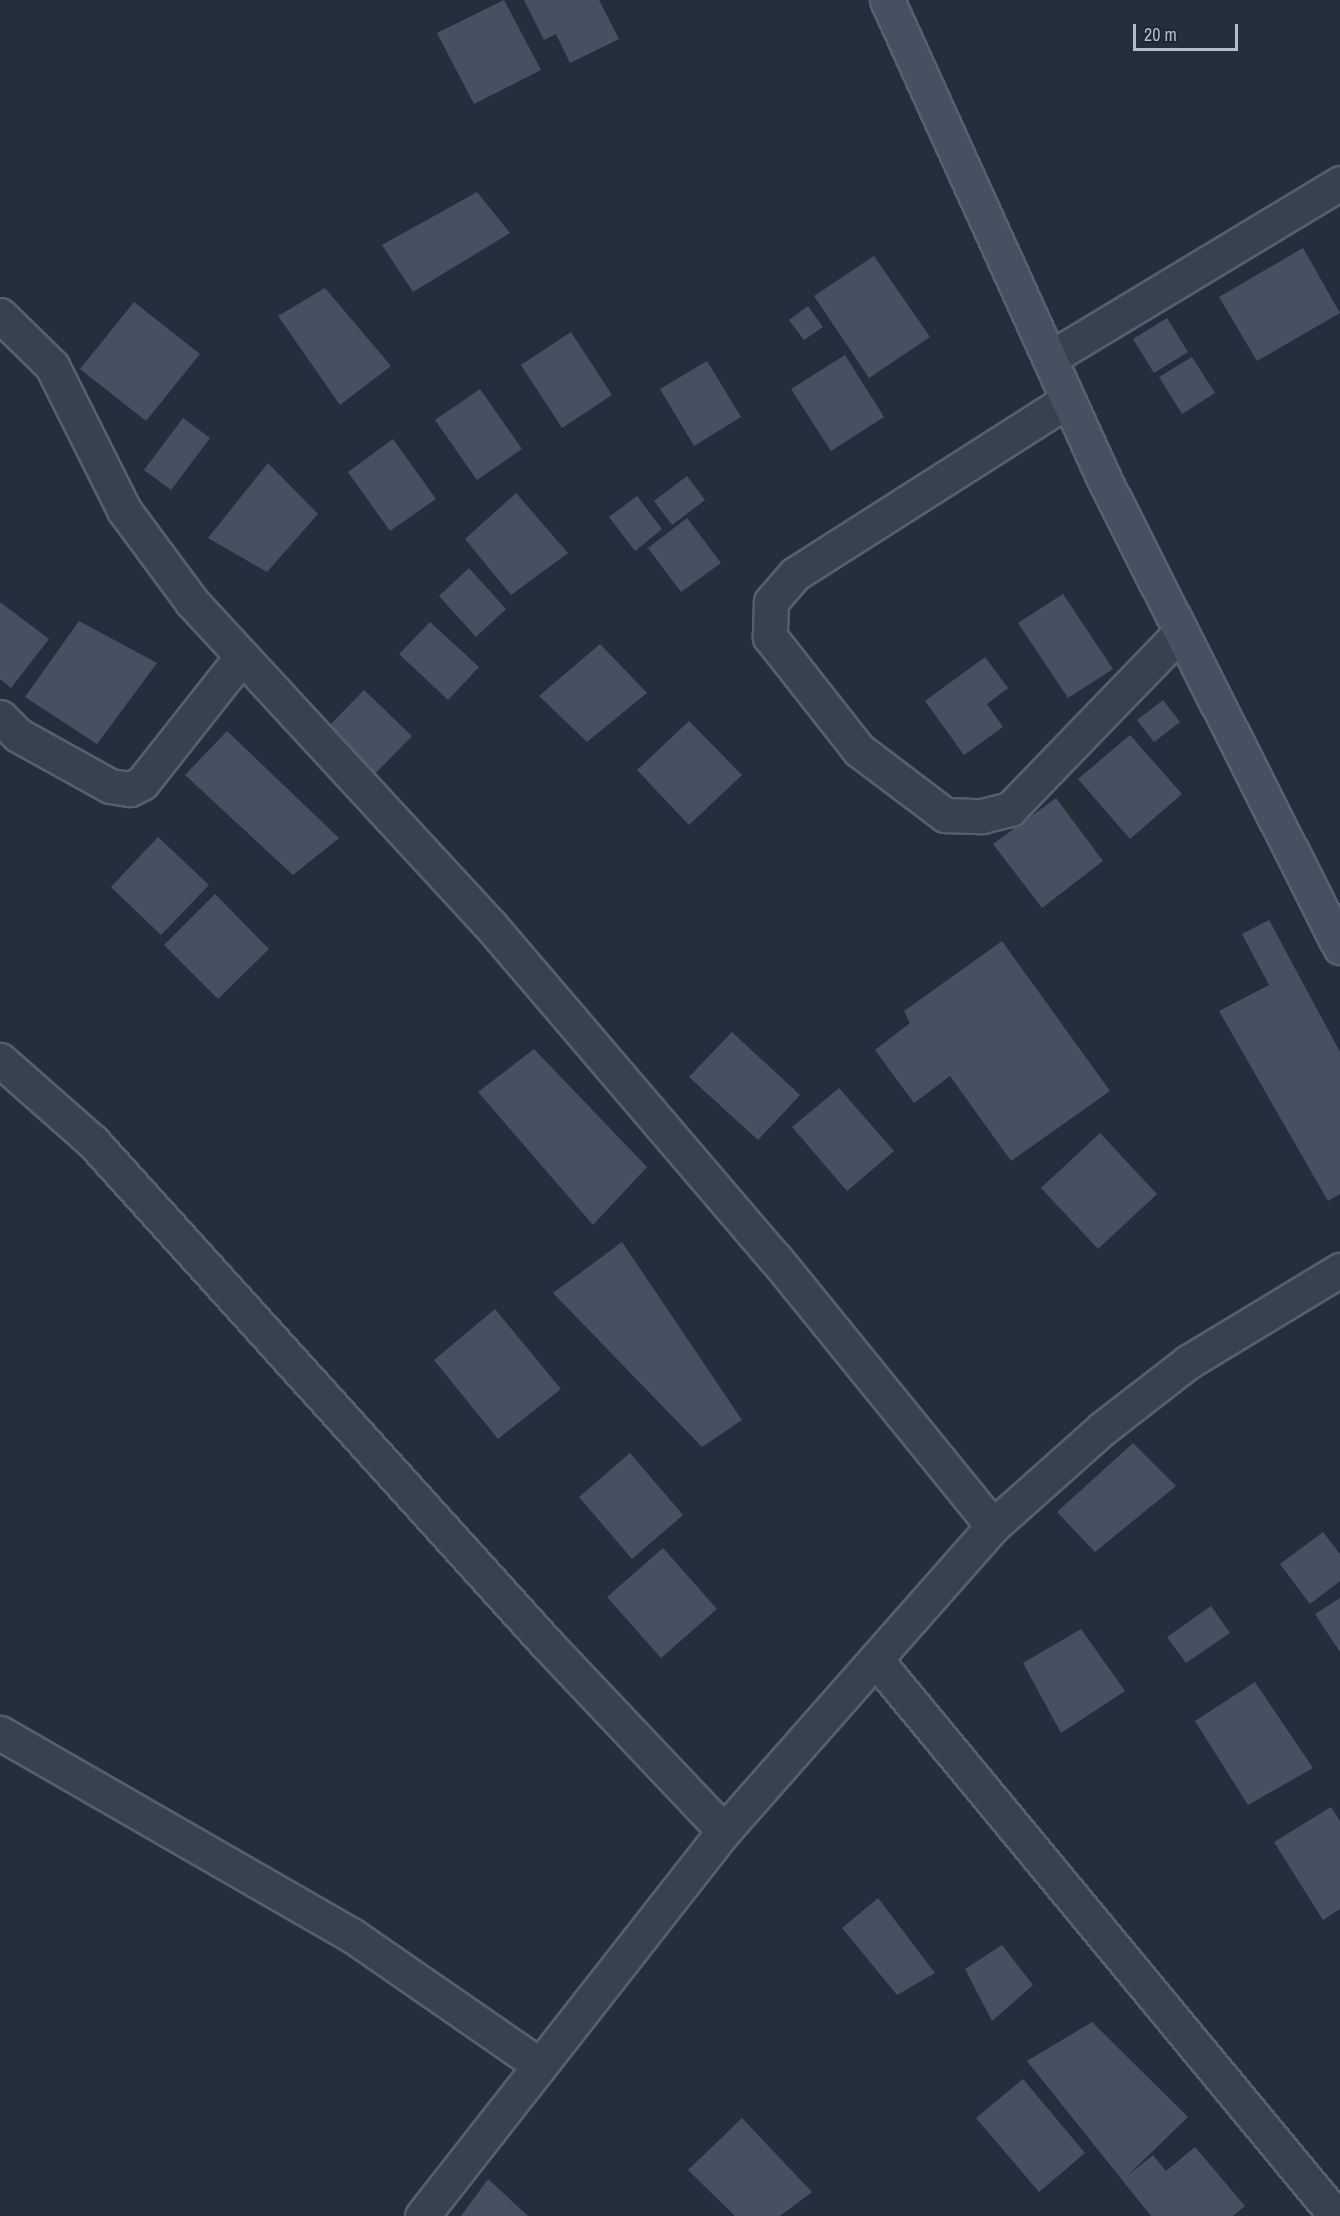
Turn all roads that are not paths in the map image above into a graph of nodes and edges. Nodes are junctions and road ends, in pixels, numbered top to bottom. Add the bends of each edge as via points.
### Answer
1 (887, 0) edge
2 (1340, 183) edge
3 (0, 315) edge
4 (1050, 358) junction
5 (1068, 400) junction
6 (1181, 632) junction
7 (240, 659) junction
8 (0, 717) edge
9 (1340, 947) edge
10 (0, 1060) edge
11 (1340, 1270) edge
12 (993, 1526) junction
13 (876, 1660) junction
14 (0, 1732) edge
15 (724, 1831) junction
16 (539, 2065) junction
17 (422, 2216) edge
18 (1336, 2216) edge

1 - 4 street
2 - 4 street
3 - 7 street via 52,366 124,510
4 - 5 street
5 - 6 street
5 - 6 street via 795,574 771,602 770,637 860,750 945,815 982,816 1010,809
6 - 9 street
7 - 8 street via 142,783 130,789 110,786 28,741
7 - 12 street via 491,926 775,1258
10 - 15 street via 93,1142 546,1643
11 - 12 street via 1188,1362 1103,1428
12 - 13 street
13 - 15 street
13 - 18 street
14 - 16 street via 352,1936
15 - 16 street
16 - 17 street

